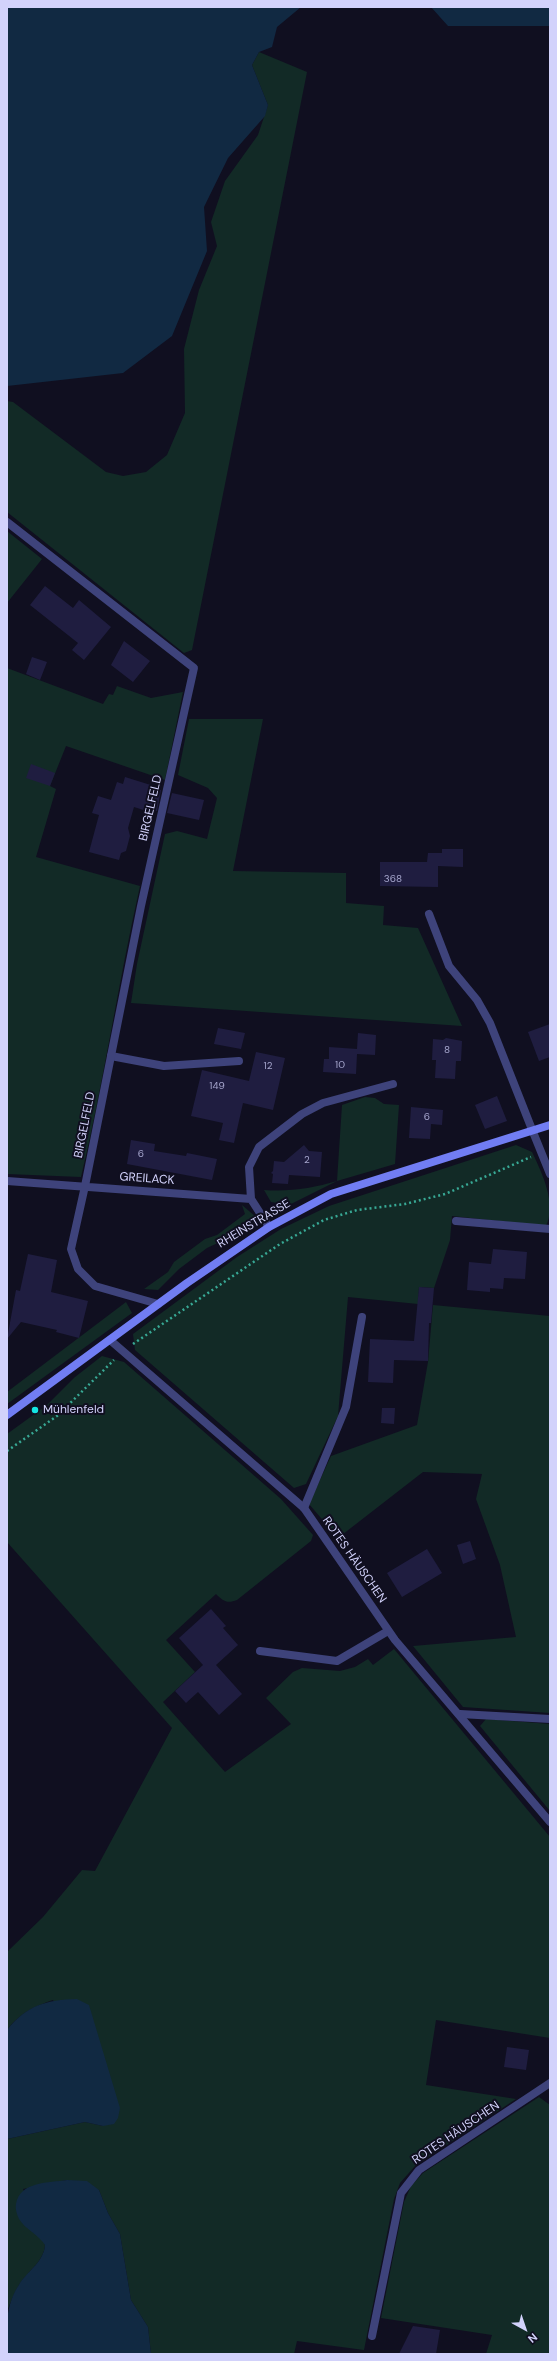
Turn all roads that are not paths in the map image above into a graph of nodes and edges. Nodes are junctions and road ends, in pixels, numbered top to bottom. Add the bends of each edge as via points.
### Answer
1 (7, 522) edge
2 (429, 914) dead end
3 (111, 1056) junction
4 (239, 1061) dead end
5 (393, 1084) dead end
6 (550, 1125) edge
7 (532, 1132) junction
8 (550, 1174) edge
9 (7, 1181) edge
10 (85, 1186) junction
11 (251, 1199) junction
12 (456, 1221) dead end
13 (269, 1227) junction
14 (550, 1229) edge
15 (158, 1304) junction
16 (362, 1317) dead end
17 (110, 1340) junction
18 (7, 1415) edge
19 (304, 1508) junction
20 (388, 1631) junction
21 (260, 1651) dead end
22 (460, 1714) junction
23 (550, 1719) edge
24 (550, 1822) edge
25 (550, 2083) edge
26 (372, 2336) dead end

1 - 3 street, BIRGELFELD via 194,668 141,906
2 - 7 street via 449,966 477,1000 490,1023
3 - 4 street via 164,1066
3 - 10 street, BIRGELFELD
5 - 11 street via 324,1103 302,1114 258,1147 249,1167
6 - 7 main road, RHEINSTRASSE
7 - 8 street
7 - 13 main road, RHEINSTRASSE via 331,1194
9 - 10 street, GREILACK
10 - 11 street, GREILACK
10 - 15 street, BIRGELFELD via 71,1249 78,1269 95,1286
11 - 13 street
12 - 14 street
13 - 15 main road, RHEINSTRASSE
15 - 17 main road, RHEINSTRASSE
16 - 19 street via 346,1407
17 - 18 main road, RHEINSTRASSE
17 - 19 street, ROTES HÄUSCHEN
19 - 20 street, ROTES HÄUSCHEN
20 - 21 street via 337,1661
20 - 22 street, ROTES HÄUSCHEN
22 - 23 street
22 - 24 street, ROTES HÄUSCHEN
25 - 26 street, ROTES HÄUSCHEN via 419,2170 401,2193

